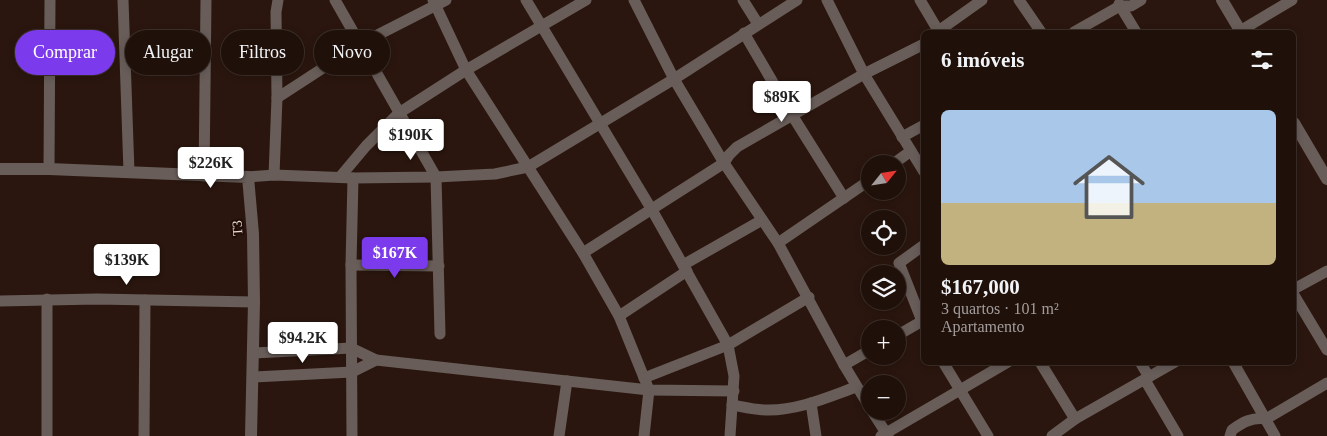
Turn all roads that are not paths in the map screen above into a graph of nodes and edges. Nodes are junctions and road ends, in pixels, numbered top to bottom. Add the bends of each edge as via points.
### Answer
1 (50, 0) edge
2 (123, 0) edge
3 (206, 0) edge
4 (278, 0) edge
5 (335, 0) edge
6 (526, 0) edge
7 (586, 0) edge
8 (634, 0) edge
9 (743, 0) edge
10 (797, 0) edge
11 (827, 0) edge
12 (920, 0) edge
13 (982, 0) edge
14 (1019, 0) edge
15 (1140, 0) edge
16 (1222, 0) edge
17 (1292, 0) edge
18 (438, 2) edge
19 (1119, 3) edge
20 (758, 24) junction
21 (540, 26) junction
22 (352, 30) edge
23 (386, 30) edge
24 (937, 30) edge
25 (941, 30) edge
26 (1040, 30) edge
27 (1077, 30) edge
28 (1135, 30) edge
29 (1240, 30) edge
30 (1244, 30) edge
31 (744, 33) junction
32 (921, 46) edge
33 (466, 70) junction
34 (314, 74) edge
35 (864, 74) junction
36 (378, 75) edge
37 (674, 79) junction
38 (276, 98) junction
39 (399, 113) junction
40 (792, 115) junction
41 (601, 123) junction
42 (1296, 126) edge
43 (921, 128) edge
44 (902, 137) junction
45 (911, 151) junction
46 (905, 155) edge
47 (724, 163) junction
48 (528, 167) junction
49 (921, 167) edge
50 (0, 169) edge
51 (49, 169) junction
52 (129, 172) junction
53 (274, 175) junction
54 (204, 176) junction
55 (248, 177) junction
56 (340, 177) junction
57 (436, 177) junction
58 (353, 178) junction
59 (1327, 179) edge
60 (861, 186) edge
61 (844, 198) junction
62 (652, 210) junction
63 (762, 220) junction
64 (778, 243) junction
65 (921, 247) edge
66 (582, 253) junction
67 (351, 265) junction
68 (438, 266) junction
69 (685, 268) junction
70 (1327, 271) edge
71 (1296, 288) edge
72 (809, 297) junction
73 (1296, 298) edge
74 (47, 299) junction
75 (145, 300) junction
76 (0, 302) edge
77 (254, 302) junction
78 (618, 316) junction
79 (921, 320) edge
80 (921, 324) edge
81 (906, 331) edge
82 (440, 334) dead end
83 (728, 345) junction
84 (351, 348) junction
85 (1327, 350) edge
86 (253, 353) junction
87 (861, 355) edge
88 (376, 360) junction
89 (844, 365) junction
90 (945, 365) edge
91 (1003, 365) edge
92 (1042, 365) edge
93 (1141, 365) edge
94 (1169, 365) edge
95 (1235, 365) edge
96 (352, 372) junction
97 (253, 377) junction
98 (644, 378) junction
99 (1147, 378) junction
100 (567, 381) junction
101 (1327, 383) edge
102 (856, 386) junction
103 (649, 390) junction
104 (734, 391) junction
105 (960, 391) junction
106 (861, 394) edge
107 (811, 403) junction
108 (732, 406) junction
109 (877, 420) edge
110 (1075, 420) junction
111 (1266, 420) junction
112 (885, 435) edge
113 (1056, 435) edge
114 (47, 436) edge
115 (144, 436) edge
116 (251, 436) edge
117 (352, 436) edge
118 (559, 436) edge
119 (644, 436) edge
120 (730, 436) edge
121 (816, 436) edge
122 (988, 436) edge
123 (1178, 436) edge
124 (1230, 436) edge
125 (1275, 436) edge

1 - 51 street
2 - 52 street
3 - 54 street
4 - 38 street
5 - 22 street
6 - 21 street
7 - 21 street
8 - 37 street
9 - 20 street
10 - 20 street
11 - 35 street
12 - 24 street
13 - 25 street
14 - 26 street
15 - 19 street via 1131,6
16 - 29 street
17 - 30 street
18 - 23 street
18 - 33 street
19 - 27 street
19 - 28 street
20 - 31 street
21 - 33 street
21 - 41 street
31 - 37 street
31 - 40 street
32 - 35 street
33 - 39 street
33 - 48 street
34 - 38 street
35 - 40 street
35 - 44 street
36 - 39 street
37 - 41 street
37 - 47 street
38 - 53 street
39 - 56 street
39 - 57 street
40 - 47 street via 737,147
40 - 61 street
41 - 48 street
41 - 62 street
42 - 59 street
43 - 44 street
44 - 45 street
45 - 46 street
45 - 49 street
47 - 62 street
47 - 63 street
48 - 57 street via 495,174
48 - 66 street
50 - 51 street
51 - 52 street
52 - 54 street
53 - 55 street
53 - 56 street
54 - 55 street
55 - 77 street, T3
56 - 58 street
57 - 58 street
57 - 68 street
58 - 67 street
60 - 61 street
61 - 64 street
62 - 66 street
62 - 69 street
63 - 64 street
63 - 69 street
64 - 72 street
65 - 79 street via 899,263
66 - 78 street
67 - 68 street
67 - 84 street
68 - 82 street
69 - 78 street
69 - 83 street
70 - 71 street
72 - 83 street
72 - 89 street
73 - 85 street
74 - 75 street
74 - 76 street
74 - 114 street
75 - 77 street
75 - 115 street
77 - 86 street, T3
78 - 98 street
80 - 81 street
83 - 98 street
83 - 104 street
84 - 86 street
84 - 88 street
84 - 96 street
86 - 97 street, T3
87 - 89 street
88 - 96 street
88 - 100 street
89 - 102 street
90 - 105 street
91 - 105 street
92 - 110 street
93 - 99 street
94 - 99 street
95 - 111 street
96 - 97 street
96 - 117 street
97 - 116 street, T3
98 - 103 street
99 - 110 street
99 - 123 street
100 - 103 street
100 - 118 street
101 - 111 street
102 - 106 street
102 - 107 street
103 - 104 street
103 - 119 street
104 - 108 street
105 - 112 street
105 - 122 street
107 - 108 street via 767,410
107 - 121 street
108 - 120 street
109 - 112 street
110 - 113 street
111 - 124 street via 1248,420 1232,430
111 - 125 street

